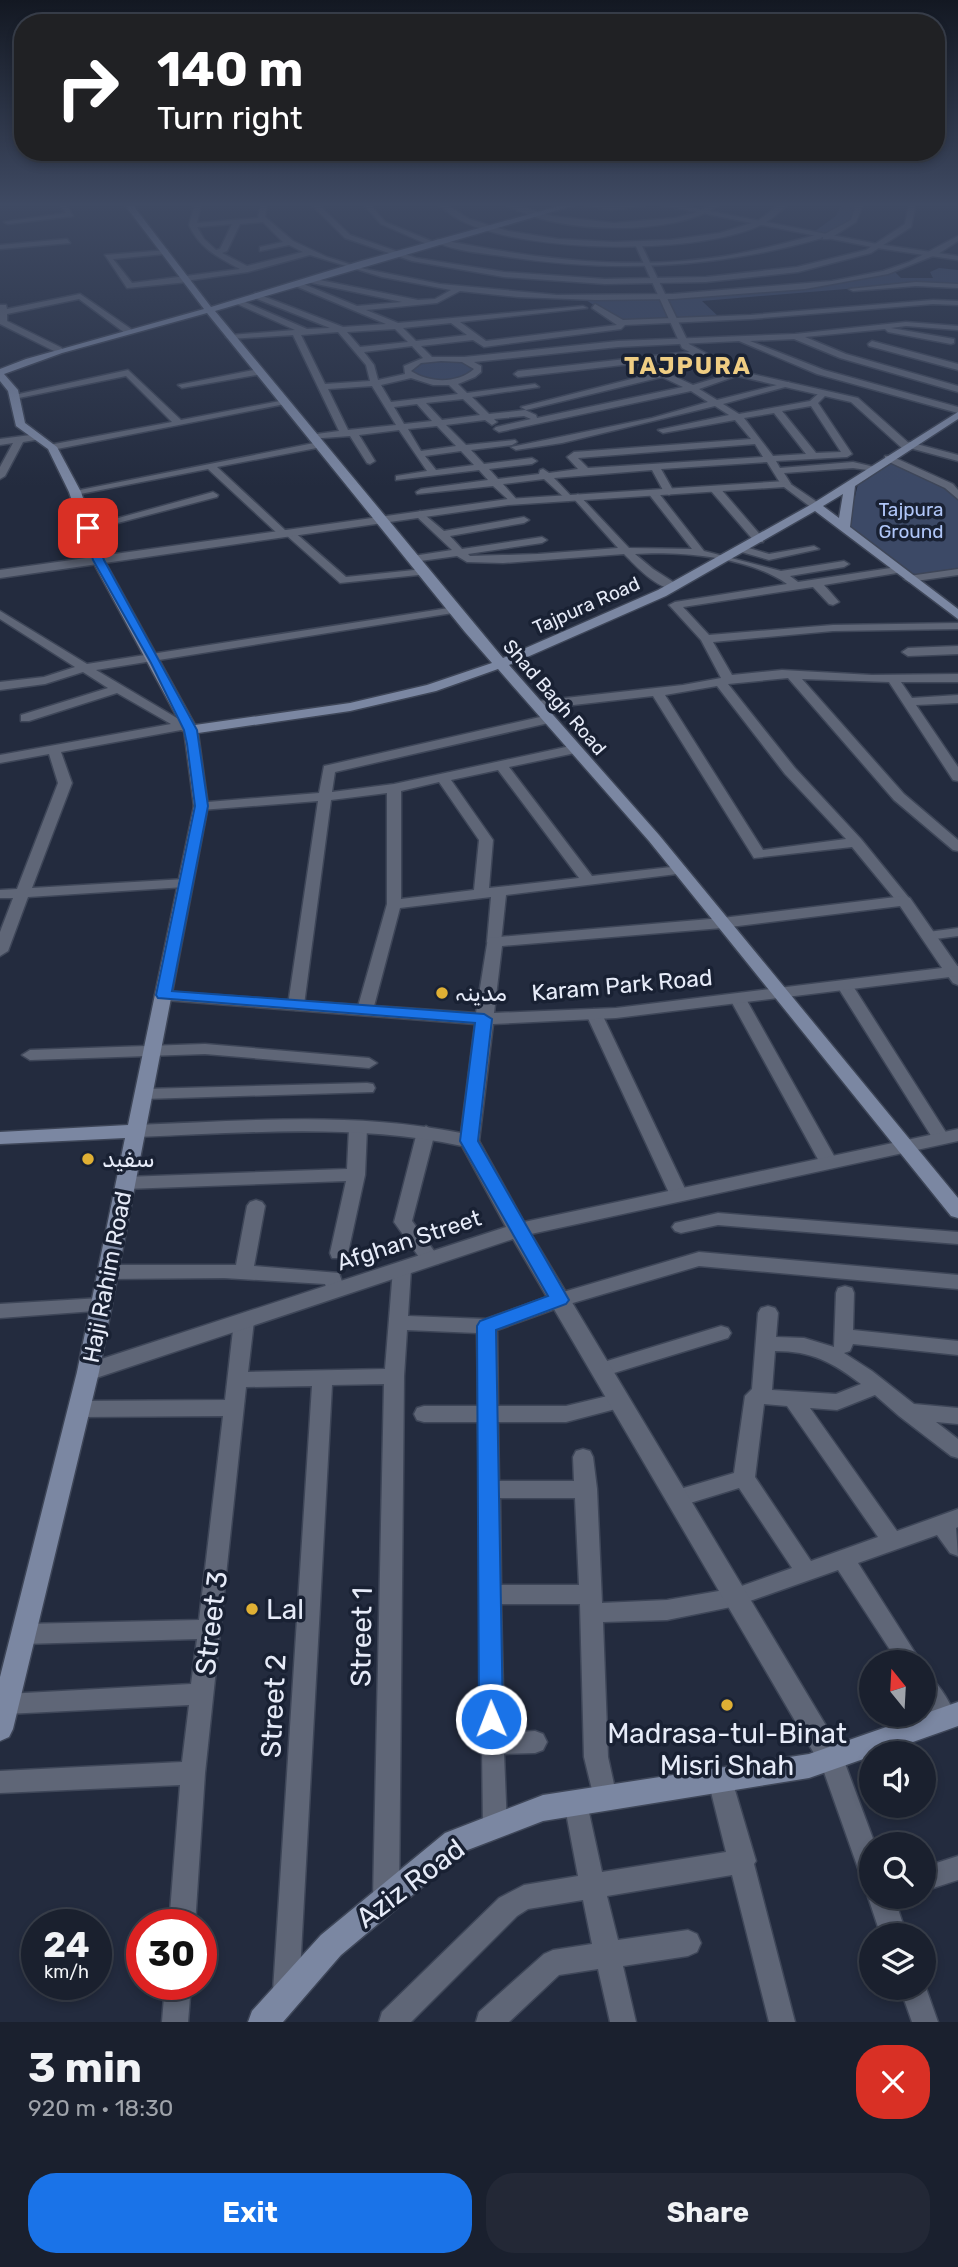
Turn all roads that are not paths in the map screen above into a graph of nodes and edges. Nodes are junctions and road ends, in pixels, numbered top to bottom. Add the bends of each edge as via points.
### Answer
1 (65, 298) edge
2 (83, 298) edge
3 (202, 298) edge
4 (246, 298) edge
5 (263, 298) edge
6 (331, 298) edge
7 (397, 298) edge
8 (442, 298) edge
9 (506, 298) edge
10 (559, 298) edge
11 (689, 298) edge
12 (702, 298) edge
13 (586, 300) junction
14 (239, 301) junction
15 (664, 301) junction
16 (419, 303) junction
17 (958, 303) edge
18 (595, 306) junction
19 (2, 308) edge
20 (211, 309) junction
21 (357, 309) junction
22 (522, 314) junction
23 (672, 319) junction
24 (453, 321) junction
25 (621, 323) junction
26 (397, 326) junction
27 (879, 328) junction
28 (958, 328) edge
29 (340, 329) junction
30 (128, 331) junction
31 (301, 332) junction
32 (795, 336) junction
33 (230, 337) junction
34 (475, 337) junction
35 (739, 338) junction
36 (682, 341) junction
37 (951, 341) junction
38 (415, 344) junction
39 (484, 344) junction
40 (872, 344) dead end
41 (59, 350) junction
42 (357, 350) junction
43 (698, 354) junction
44 (501, 356) junction
45 (429, 359) junction
46 (464, 360) junction
47 (934, 360) junction
48 (572, 367) junction
49 (958, 367) edge
50 (894, 371) junction
51 (259, 372) junction
52 (0, 373) edge
53 (736, 373) junction
54 (519, 374) junction
55 (410, 376) junction
56 (450, 381) junction
57 (375, 383) junction
58 (786, 384) junction
59 (862, 384) junction
60 (182, 385) dead end
61 (323, 387) junction
62 (535, 387) junction
63 (611, 387) junction
64 (692, 388) junction
65 (507, 390) junction
66 (958, 390) edge
67 (830, 394) junction
68 (14, 396) junction
69 (465, 396) junction
70 (555, 400) junction
71 (635, 400) junction
72 (419, 401) junction
73 (285, 403) junction
74 (716, 403) junction
75 (813, 403) junction
76 (389, 405) junction
77 (526, 410) junction
78 (776, 410) junction
79 (578, 412) junction
80 (958, 414) edge
81 (738, 417) junction
82 (488, 418) junction
83 (653, 420) junction
84 (538, 421) junction
85 (179, 423) junction
86 (439, 425) junction
87 (402, 428) junction
88 (499, 429) junction
89 (663, 430) junction
90 (349, 433) junction
91 (37, 437) junction
92 (570, 438) junction
93 (20, 439) junction
94 (316, 441) junction
95 (758, 441) junction
96 (0, 442) edge
97 (514, 444) junction
98 (908, 446) junction
99 (52, 447) junction
100 (678, 447) junction
101 (462, 449) junction
102 (418, 454) junction
103 (588, 454) junction
104 (813, 456) junction
105 (888, 458) junction
106 (958, 458) edge
107 (769, 459) junction
108 (370, 461) dead end
109 (532, 461) junction
110 (210, 466) junction
111 (655, 466) junction
112 (480, 467) junction
113 (874, 468) junction
114 (585, 471) junction
115 (777, 471) junction
116 (434, 473) junction
117 (0, 476) edge
118 (547, 476) junction
119 (399, 478) dead end
120 (494, 482) junction
121 (786, 484) junction
122 (849, 486) junction
123 (715, 489) junction
124 (75, 492) junction
125 (421, 492) dead end
126 (669, 492) junction
127 (653, 493) junction
128 (213, 495) dead end
129 (958, 496) edge
130 (573, 498) junction
131 (510, 501) junction
132 (816, 506) junction
133 (420, 514) junction
134 (379, 518) junction
135 (524, 520) junction
136 (88, 528) junction
137 (844, 529) junction
138 (285, 532) junction
139 (440, 535) junction
140 (542, 540) junction
141 (759, 540) junction
142 (626, 548) junction
143 (742, 549) junction
144 (814, 549) dead end
145 (699, 551) junction
146 (457, 552) junction
147 (556, 556) junction
148 (728, 557) junction
149 (413, 559) junction
150 (98, 560) junction
151 (844, 564) dead end
152 (897, 570) junction
153 (424, 572) junction
154 (958, 572) edge
155 (0, 574) edge
156 (783, 575) junction
157 (909, 579) junction
158 (816, 583) junction
159 (796, 586) junction
160 (668, 590) junction
161 (833, 602) dead end
162 (675, 605) junction
163 (455, 610) junction
164 (0, 614) edge
165 (958, 615) edge
166 (738, 620) dead end
167 (958, 626) edge
168 (747, 635) junction
169 (706, 639) junction
170 (958, 650) edge
171 (908, 652) dead end
172 (153, 657) junction
173 (501, 664) junction
174 (85, 668) junction
175 (792, 675) junction
176 (958, 678) edge
177 (893, 679) junction
178 (724, 680) junction
179 (0, 686) edge
180 (118, 689) junction
181 (657, 692) junction
182 (958, 699) edge
183 (906, 702) junction
184 (538, 705) junction
185 (24, 718) dead end
186 (549, 719) junction
187 (186, 728) junction
188 (575, 748) junction
189 (54, 750) junction
190 (0, 759) edge
191 (501, 765) junction
192 (958, 777) edge
193 (443, 778) junction
194 (394, 788) junction
195 (323, 797) junction
196 (201, 806) junction
197 (856, 842) junction
198 (958, 847) edge
199 (680, 870) junction
200 (588, 880) junction
201 (185, 883) junction
202 (499, 891) junction
203 (22, 892) junction
204 (481, 893) junction
205 (0, 894) edge
206 (904, 901) junction
207 (394, 904) junction
208 (722, 923) junction
209 (958, 932) edge
210 (928, 936) junction
211 (494, 942) junction
212 (0, 951) edge
213 (956, 974) edge
214 (845, 986) junction
215 (781, 994) junction
216 (164, 995) junction
217 (738, 999) junction
218 (296, 1005) junction
219 (365, 1010) junction
220 (594, 1014) junction
221 (484, 1019) junction
222 (153, 1052) junction
223 (30, 1055) dead end
224 (369, 1063) dead end
225 (368, 1088) dead end
226 (144, 1094) junction
227 (358, 1128) junction
228 (136, 1131) junction
229 (426, 1132) junction
230 (949, 1137) edge
231 (0, 1138) edge
232 (469, 1141) junction
233 (905, 1147) junction
234 (829, 1163) junction
235 (356, 1175) junction
236 (125, 1184) junction
237 (679, 1195) junction
238 (256, 1206) dead end
239 (958, 1211) edge
240 (681, 1227) dead end
241 (518, 1230) junction
242 (958, 1238) edge
243 (339, 1253) dead end
244 (431, 1259) junction
245 (402, 1269) junction
246 (107, 1272) junction
247 (244, 1273) junction
248 (958, 1282) edge
249 (336, 1290) junction
250 (845, 1293) dead end
251 (559, 1300) junction
252 (101, 1306) junction
253 (0, 1311) edge
254 (768, 1312) dead end
255 (244, 1321) junction
256 (399, 1324) junction
257 (487, 1326) junction
258 (721, 1333) dead end
259 (843, 1336) junction
260 (766, 1344) junction
261 (958, 1348) edge
262 (843, 1359) junction
263 (601, 1370) junction
264 (88, 1373) junction
265 (394, 1376) junction
266 (322, 1378) junction
267 (237, 1380) junction
268 (876, 1386) junction
269 (761, 1396) junction
270 (792, 1398) junction
271 (620, 1401) junction
272 (234, 1408) junction
273 (79, 1409) junction
274 (906, 1411) junction
275 (424, 1414) dead end
276 (488, 1415) junction
277 (958, 1416) edge
278 (958, 1450) edge
279 (583, 1457) dead end
280 (744, 1478) junction
281 (586, 1489) junction
282 (488, 1490) junction
283 (677, 1498) junction
284 (950, 1521) edge
285 (893, 1542) junction
286 (958, 1548) edge
287 (844, 1559) junction
288 (806, 1571) junction
289 (490, 1595) junction
290 (736, 1597) junction
291 (591, 1603) junction
292 (211, 1629) junction
293 (23, 1634) junction
294 (901, 1650) edge
295 (202, 1694) junction
296 (936, 1699) edge
297 (6, 1704) junction
298 (951, 1716) edge
299 (0, 1728) edge
300 (535, 1741) dead end
301 (492, 1744) junction
302 (831, 1758) junction
303 (193, 1773) junction
304 (720, 1780) junction
305 (0, 1782) edge
306 (605, 1798) junction
307 (576, 1802) junction
308 (495, 1827) junction
309 (859, 1835) edge
310 (743, 1861) junction
311 (958, 1868) edge
312 (936, 1875) edge
313 (592, 1884) junction
314 (386, 1899) junction
315 (183, 1909) edge
316 (688, 1942) dead end
317 (609, 1955) junction
318 (286, 1996) junction
319 (177, 2000) edge
320 (917, 2000) edge
321 (175, 2022) edge
322 (263, 2022) edge
323 (392, 2022) edge
324 (489, 2022) edge
325 (623, 2022) edge
326 (782, 2022) edge
327 (925, 2022) edge

1 - 19 street
2 - 30 street
3 - 20 main road, Shad Bagh Road
4 - 14 main road
5 - 29 street
6 - 21 street
7 - 16 street
8 - 16 street
9 - 22 street
10 - 13 street
11 - 15 street
12 - 15 street
13 - 15 street
13 - 18 street
14 - 20 main road
14 - 31 street
15 - 23 street
16 - 21 street
17 - 23 street
18 - 22 street
18 - 25 street
19 - 41 street via 3,321
20 - 30 main road
20 - 33 main road, Shad Bagh Road
21 - 26 street
22 - 24 street
23 - 25 street
23 - 36 street
24 - 26 street
24 - 34 street
25 - 39 street via 621,327
26 - 29 street
26 - 38 street
27 - 28 street via 911,323
27 - 32 street
27 - 37 street
28 - 37 street
29 - 31 street
29 - 42 street
30 - 41 main road
31 - 33 street
31 - 61 street
32 - 35 street
32 - 50 street
33 - 51 main road, Shad Bagh Road
34 - 38 street
34 - 39 street
35 - 36 street
35 - 59 street via 768,353
36 - 43 street
36 - 44 street
37 - 47 street
38 - 42 street
38 - 45 street
39 - 44 street
40 - 47 street
41 - 52 main road
42 - 57 street via 370,365
43 - 48 street
43 - 53 street
44 - 46 street
44 - 54 street
45 - 46 street
45 - 55 street via 407,368
46 - 56 street via 477,366 476,374
47 - 49 street
48 - 54 street
48 - 63 street
50 - 59 street
50 - 66 street
51 - 60 street
51 - 73 main road, Shad Bagh Road
52 - 68 main road, Haji Rahim Road
53 - 58 street
53 - 64 street
54 - 62 street
55 - 56 street
55 - 57 street
56 - 69 street
57 - 61 street
57 - 76 street
58 - 67 street
58 - 74 street
59 - 67 street
59 - 80 street
61 - 90 street
62 - 65 street
62 - 70 street
63 - 64 street via 663,374
63 - 70 street
63 - 71 street
64 - 71 street
64 - 74 street
65 - 69 street
65 - 77 street
67 - 75 street
67 - 98 street via 854,400
68 - 85 street via 128,373
68 - 91 main road, Haji Rahim Road via 20,424
69 - 72 street
69 - 82 street
70 - 77 street
70 - 79 street
71 - 79 street
72 - 76 street
72 - 86 street
73 - 85 street
73 - 94 main road, Shad Bagh Road
74 - 81 street
74 - 83 street
75 - 78 street
75 - 104 street via 847,454
76 - 87 street
77 - 82 street
77 - 84 street
78 - 81 street
78 - 104 street
79 - 84 street
80 - 98 main road, Tajpura Road
81 - 89 street
81 - 95 street
82 - 86 street
82 - 88 street
83 - 89 street
83 - 92 street
84 - 88 street
85 - 99 street
86 - 87 street
86 - 101 street
87 - 90 street
87 - 102 street
88 - 97 street
89 - 100 street
90 - 94 street
90 - 108 street
91 - 93 street
91 - 99 main road, Haji Rahim Road
92 - 97 street
92 - 103 street
93 - 96 street
93 - 117 street
94 - 110 street
94 - 134 main road, Shad Bagh Road
95 - 100 street
95 - 107 street
97 - 101 street
97 - 109 street
98 - 105 main road, Tajpura Road
98 - 106 street
99 - 124 main road, Haji Rahim Road
100 - 103 street
101 - 102 street
101 - 112 street
102 - 116 street
103 - 114 street via 572,456
104 - 107 street
105 - 113 main road, Tajpura Road
105 - 129 street via 949,486
107 - 111 street
107 - 115 street
109 - 112 street
109 - 118 street
110 - 124 street
110 - 138 street
111 - 114 street
111 - 126 street
112 - 116 street
112 - 120 street
113 - 115 street
113 - 122 main road, Tajpura Road
114 - 118 street
115 - 121 street
116 - 119 street
118 - 120 street
118 - 130 street
120 - 125 street
120 - 131 street
121 - 123 street
121 - 132 street
122 - 132 main road, Tajpura Road
122 - 137 main road
123 - 126 street
123 - 141 street
124 - 136 main road, Haji Rahim Road
126 - 127 street
127 - 130 street
127 - 145 street
128 - 136 street
130 - 131 street
130 - 142 street
131 - 133 street
131 - 135 street
132 - 137 main road
132 - 141 main road, Tajpura Road
133 - 134 street
133 - 139 street
134 - 138 street
134 - 149 main road, Shad Bagh Road
135 - 139 street
135 - 140 street
136 - 150 main road, Haji Rahim Road
137 - 152 main road
138 - 150 street
138 - 153 street via 344,581
139 - 146 street
140 - 146 street
140 - 147 street
141 - 143 main road, Tajpura Road
142 - 145 street
142 - 147 street
142 - 160 street
143 - 144 street via 769,557
143 - 148 main road, Tajpura Road
145 - 148 street
146 - 147 street via 467,559 500,561
146 - 149 street
148 - 156 street
148 - 160 main road, Tajpura Road
149 - 153 main road, Shad Bagh Road
150 - 155 street
150 - 172 main road, Haji Rahim Road
151 - 156 street
152 - 157 main road
152 - 158 street
153 - 163 main road, Shad Bagh Road
154 - 157 street
156 - 159 street
157 - 165 main road
158 - 159 street
158 - 161 street
159 - 162 street
160 - 162 street
160 - 173 main road, Tajpura Road
162 - 169 street
163 - 172 street
163 - 173 main road, Shad Bagh Road
164 - 174 street
166 - 168 street
167 - 168 street
168 - 169 street
169 - 178 street
170 - 171 street
172 - 174 street
172 - 187 main road, Haji Rahim Road
173 - 184 main road, Shad Bagh Road
173 - 187 main road, Tajpura Road via 431,688 350,707
174 - 179 street
174 - 180 street
175 - 177 street
175 - 178 street
175 - 198 street via 899,797
176 - 177 street
177 - 183 street
178 - 181 street
178 - 197 street via 790,771
180 - 185 street
180 - 187 street
181 - 184 street
181 - 197 street via 759,855
182 - 183 street
183 - 192 street
184 - 186 main road, Shad Bagh Road
186 - 188 main road, Shad Bagh Road
186 - 195 street via 329,769
187 - 189 street
187 - 196 main road, Haji Rahim Road
188 - 191 street
188 - 199 main road, Shad Bagh Road
189 - 190 street
189 - 203 street via 65,783
191 - 193 street
191 - 200 street
193 - 194 street
193 - 204 street via 486,840
194 - 195 street
194 - 207 street
195 - 196 street
195 - 218 street
196 - 201 main road, Haji Rahim Road
197 - 206 street
199 - 200 street
199 - 208 main road, Shad Bagh Road
200 - 202 street
201 - 203 street
201 - 216 main road, Haji Rahim Road
202 - 204 street
202 - 211 street
203 - 205 street
203 - 212 street
204 - 207 street
206 - 208 street
206 - 210 street
207 - 219 street
208 - 211 street
208 - 215 main road, Shad Bagh Road
209 - 210 street
210 - 213 street
211 - 221 street
213 - 214 street, Karam Park Road
214 - 215 street, Karam Park Road
214 - 230 street
215 - 217 street, Karam Park Road
215 - 233 main road, Shad Bagh Road
216 - 218 street, Karam Park Road
216 - 222 main road, Haji Rahim Road
217 - 220 street, Karam Park Road
217 - 234 street
218 - 219 street, Karam Park Road
219 - 221 street, Karam Park Road
220 - 221 street, Karam Park Road
220 - 237 street
221 - 232 street
222 - 223 street
222 - 224 street via 205,1049
222 - 226 main road, Haji Rahim Road
225 - 226 street
226 - 228 main road, Haji Rahim Road
227 - 228 street
227 - 229 street
227 - 235 street
228 - 231 main road
228 - 236 main road, Haji Rahim Road
229 - 232 street
229 - 244 street via 404,1222
230 - 233 street, Afghan Street
232 - 241 street
233 - 234 street, Afghan Street
233 - 239 main road, Shad Bagh Road
234 - 237 street, Afghan Street
235 - 236 street
235 - 243 street
236 - 246 main road, Haji Rahim Road
237 - 241 street, Afghan Street
238 - 247 street
240 - 242 street via 718,1219
241 - 244 street, Afghan Street
241 - 251 street
244 - 245 street, Afghan Street
245 - 249 street, Afghan Street
245 - 256 street, Street 1
246 - 247 street
246 - 252 main road, Haji Rahim Road
247 - 249 street via 332,1278
248 - 251 street via 699,1259
249 - 255 street, Afghan Street
250 - 259 street
251 - 257 street
251 - 263 street
252 - 253 street
252 - 264 main road, Haji Rahim Road
254 - 260 street
255 - 264 street, Afghan Street
255 - 267 street, Street 3
256 - 257 street
256 - 265 street, Street 1
257 - 276 street
258 - 263 street
259 - 261 street
259 - 262 street
260 - 262 street via 808,1346
260 - 269 street
262 - 268 street
263 - 271 street
264 - 273 main road, Haji Rahim Road
265 - 266 street
265 - 314 street, Street 1
266 - 267 street
266 - 318 street, Street 2
267 - 272 street, Street 3
268 - 270 street via 837,1402
268 - 274 street
269 - 270 street
269 - 280 street via 755,1396
270 - 285 street
271 - 276 street via 566,1414
271 - 283 street
272 - 273 street
272 - 292 street, Street 3
273 - 293 main road, Haji Rahim Road
274 - 277 street
274 - 278 street
275 - 276 street
276 - 282 street
279 - 281 street
280 - 283 street
280 - 288 street
281 - 282 street
281 - 291 street
282 - 289 street
283 - 290 street
284 - 285 street
284 - 286 street
285 - 287 street
287 - 288 street
287 - 294 street
288 - 290 street
289 - 291 street
289 - 301 street
290 - 291 street via 667,1610
290 - 302 street
291 - 306 street via 596,1757
292 - 293 street
292 - 295 street, Street 3
293 - 297 main road, Haji Rahim Road
295 - 297 street
295 - 303 street, Street 3
296 - 298 street
297 - 299 main road, Haji Rahim Road
298 - 302 main road, Aziz Road
300 - 301 street
301 - 308 street
302 - 304 main road, Aziz Road via 809,1766
302 - 309 street
303 - 305 street
303 - 315 street, Street 3
304 - 306 main road, Aziz Road
304 - 310 street
306 - 307 main road, Aziz Road
307 - 308 main road, Aziz Road via 543,1808
307 - 313 street
308 - 314 main road, Aziz Road via 455,1842
310 - 313 street
310 - 326 street
311 - 312 street
313 - 317 street
313 - 323 street via 524,1896 508,1907
314 - 318 main road, Aziz Road via 331,1945
316 - 317 street
317 - 324 street via 553,1963
317 - 325 street
318 - 322 main road, Aziz Road
319 - 321 street
320 - 327 street

